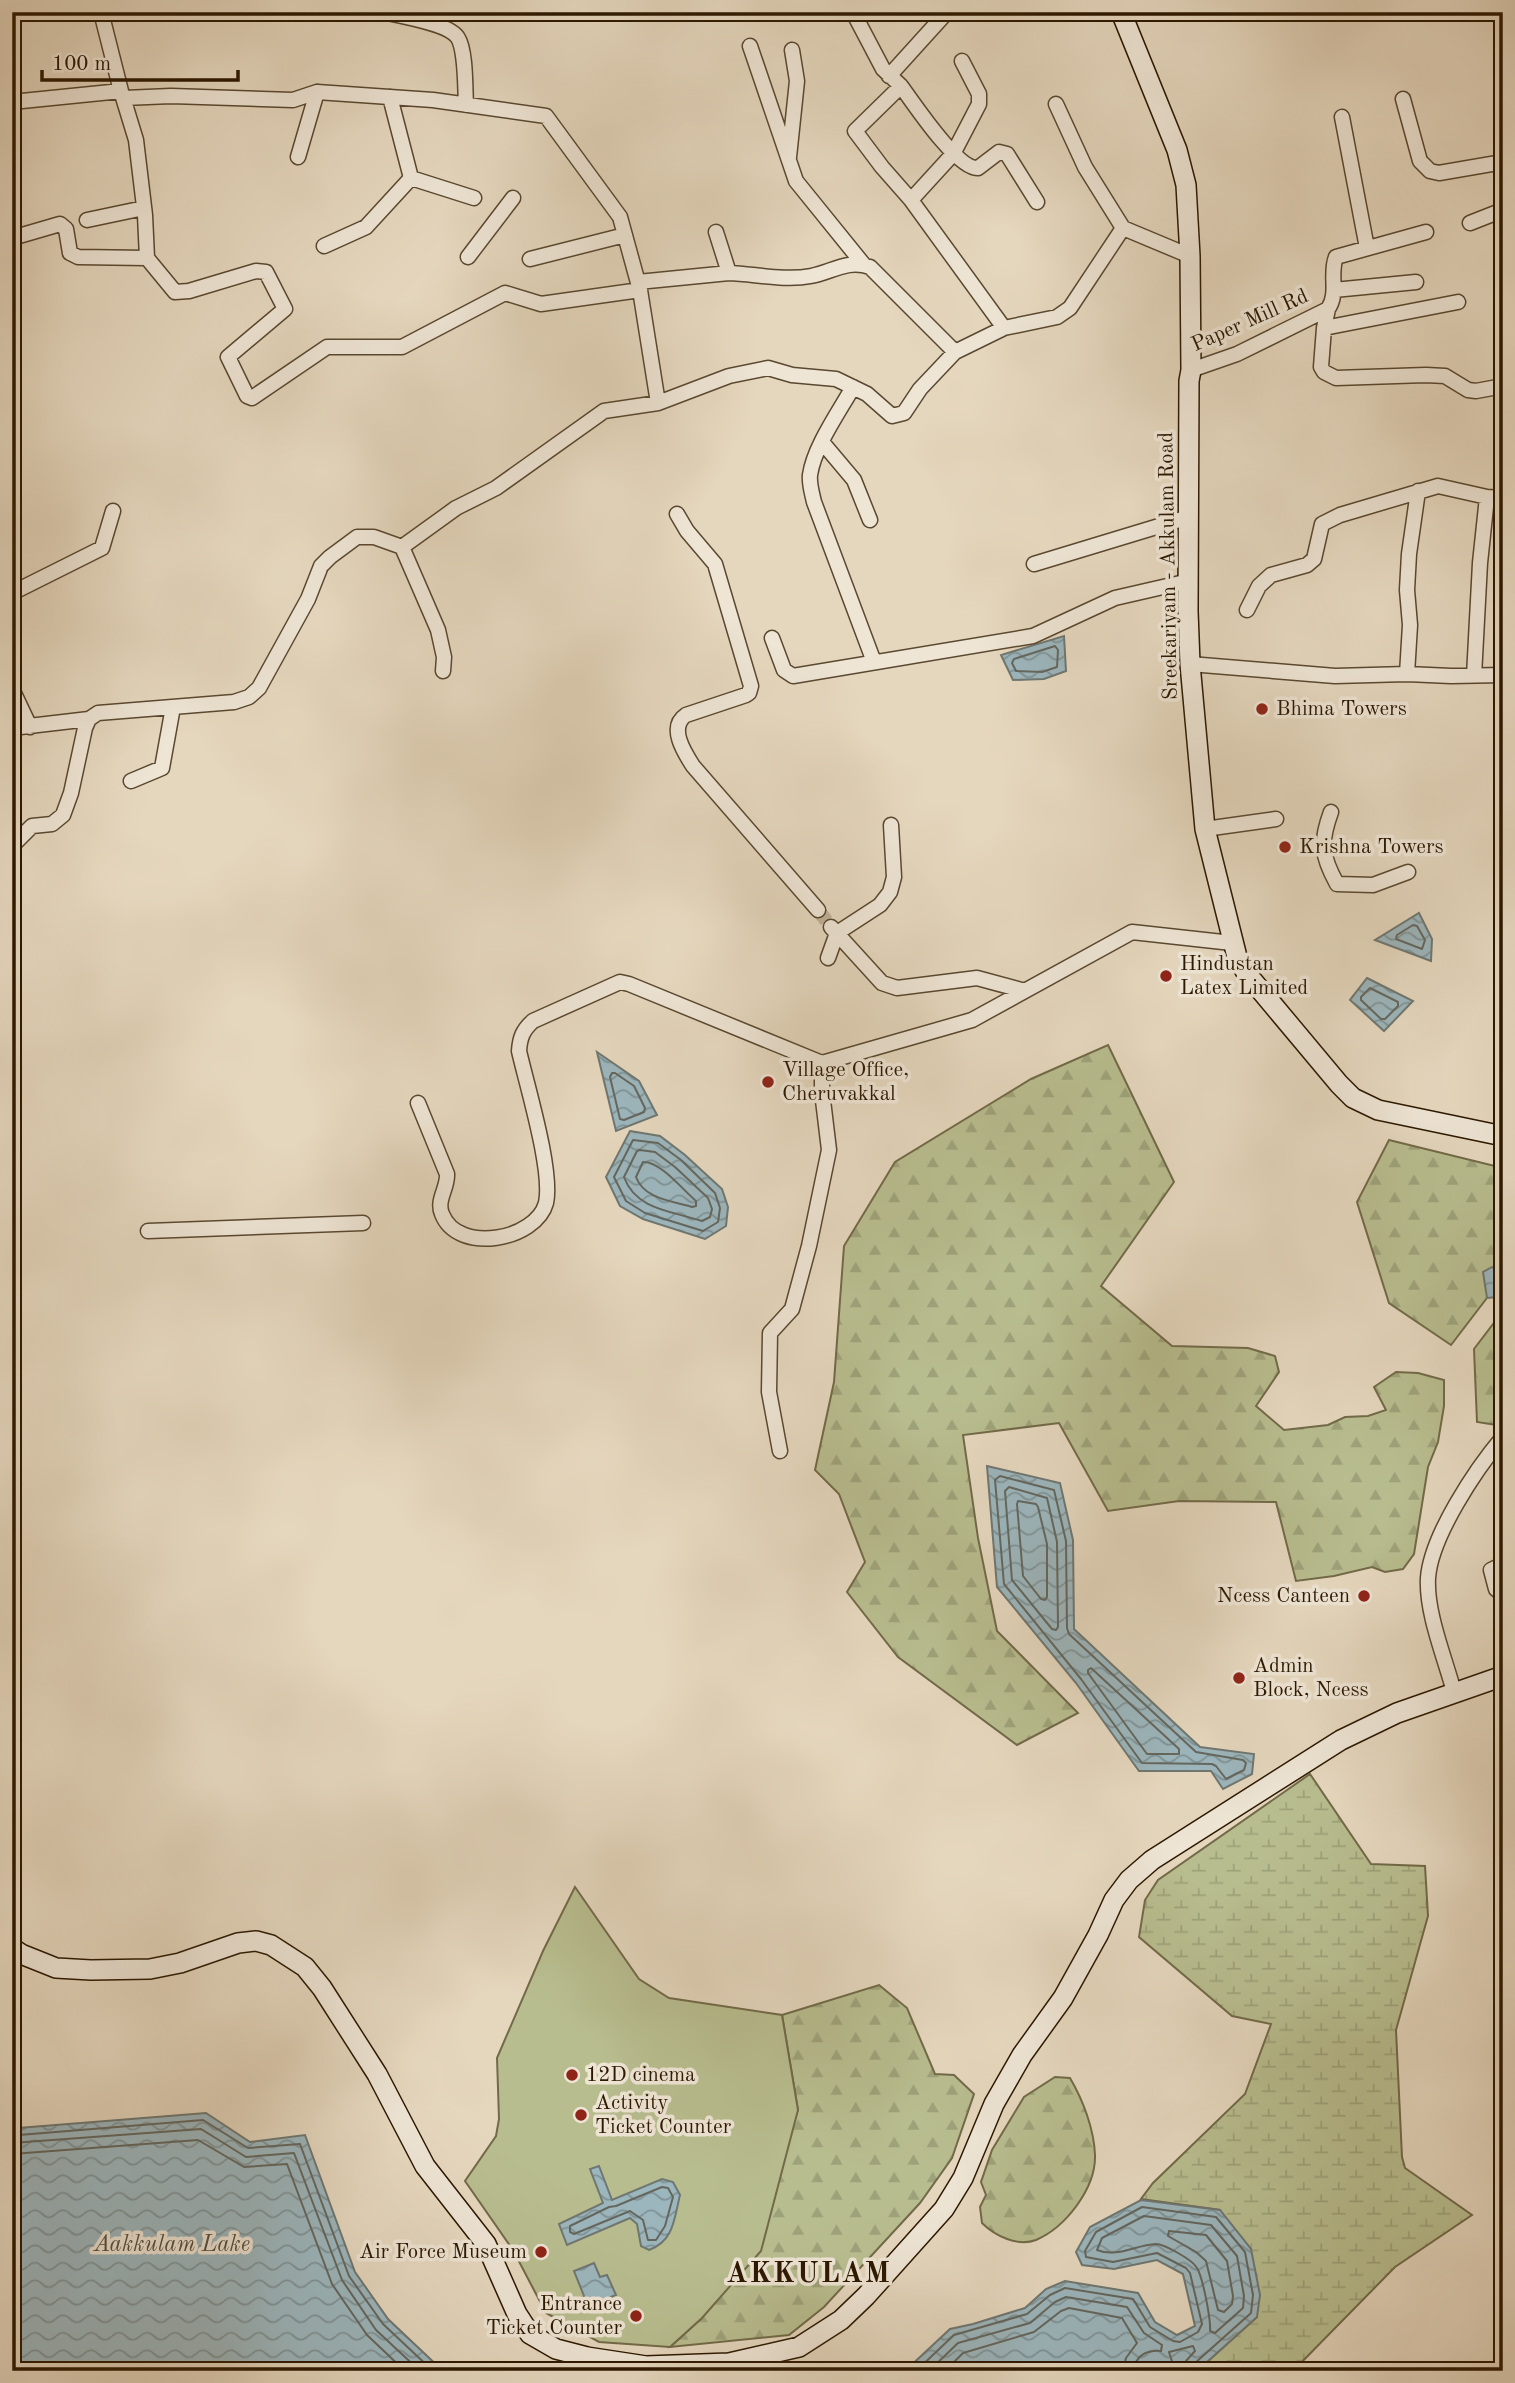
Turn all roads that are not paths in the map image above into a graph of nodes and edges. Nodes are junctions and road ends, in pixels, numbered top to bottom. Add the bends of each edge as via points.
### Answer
1 (101, 12) edge
2 (385, 12) edge
3 (853, 12) edge
4 (947, 12) edge
5 (1121, 12) edge
6 (750, 46) dead end
7 (792, 50) dead end
8 (962, 61) dead end
9 (895, 81) junction
10 (317, 92) junction
11 (122, 94) junction
12 (390, 97) junction
13 (1404, 99) dead end
14 (12, 102) edge
15 (1056, 104) dead end
16 (466, 105) junction
17 (1342, 117) dead end
18 (953, 154) junction
19 (299, 157) dead end
20 (789, 161) junction
21 (1503, 162) edge
22 (411, 178) junction
23 (474, 198) dead end
24 (513, 198) dead end
25 (911, 200) junction
26 (1037, 202) dead end
27 (144, 208) junction
28 (1503, 209) edge
29 (86, 220) dead end
30 (1469, 223) dead end
31 (1123, 228) junction
32 (716, 232) dead end
33 (1426, 232) dead end
34 (625, 235) junction
35 (12, 238) edge
36 (324, 247) dead end
37 (1367, 248) junction
38 (1190, 256) junction
39 (468, 257) dead end
40 (147, 258) junction
41 (530, 259) dead end
42 (864, 265) junction
43 (729, 273) junction
44 (1416, 282) dead end
45 (639, 286) junction
46 (1334, 290) junction
47 (1458, 302) dead end
48 (1328, 309) junction
49 (1004, 328) junction
50 (1324, 328) junction
51 (955, 352) junction
52 (1191, 370) junction
53 (1503, 386) edge
54 (853, 387) junction
55 (658, 403) junction
56 (822, 442) junction
57 (1418, 491) junction
58 (1487, 497) junction
59 (1503, 498) edge
60 (113, 511) dead end
61 (677, 514) dead end
62 (1189, 517) junction
63 (870, 520) dead end
64 (402, 547) junction
65 (1034, 564) dead end
66 (1189, 581) junction
67 (12, 593) edge
68 (1247, 610) dead end
69 (772, 638) dead end
70 (874, 662) junction
71 (1190, 664) junction
72 (443, 671) dead end
73 (1408, 674) junction
74 (1503, 675) edge
75 (1474, 676) junction
76 (12, 690) edge
77 (173, 707) junction
78 (89, 719) junction
79 (30, 727) junction
80 (12, 729) edge
81 (131, 781) dead end
82 (1331, 812) dead end
83 (1276, 819) dead end
84 (891, 825) dead end
85 (1205, 829) junction
86 (12, 846) edge
87 (1408, 872) dead end
88 (818, 910) tunnel mouth
89 (834, 930) junction
90 (1232, 943) junction
91 (828, 958) dead end
92 (1025, 991) junction
93 (822, 1063) junction
94 (418, 1103) dead end
95 (1503, 1136) edge
96 (363, 1223) dead end
97 (148, 1231) dead end
98 (1503, 1437) edge
99 (780, 1451) dead end
100 (1503, 1564) edge
101 (1503, 1595) edge
102 (1503, 1676) edge
103 (1454, 1692) junction
104 (12, 1948) edge

1 - 11 street
2 - 16 street via 443,27 457,36
3 - 9 street via 877,59
4 - 9 street
5 - 38 main road, Sreekariyam - Akkulam Road via 1177,150 1186,185
6 - 20 street
7 - 20 street via 797,81
8 - 18 street via 979,99
9 - 18 street
9 - 25 street via 855,131
10 - 11 street via 293,100
10 - 12 street
10 - 19 street
11 - 14 street
11 - 27 street via 136,140
12 - 16 street
12 - 22 street
13 - 21 street via 1420,161 1430,171
15 - 31 street via 1085,167
16 - 34 street via 546,117 620,217
17 - 37 street
18 - 25 street
18 - 26 street via 972,169 999,152 1007,154
20 - 42 street via 799,187
22 - 23 street
22 - 36 street via 366,227
24 - 39 street
25 - 49 street
27 - 29 street
27 - 40 street
28 - 30 street
31 - 38 street
31 - 49 street via 1070,308 1057,317
32 - 43 street
33 - 37 street
34 - 41 street
34 - 45 street
35 - 40 street via 60,224 66,229 70,253 78,257
37 - 46 street via 1336,257
38 - 52 main road, Sreekariyam - Akkulam Road
40 - 45 street via 175,292 266,272 285,309 228,357 252,398 327,347 402,347 505,293 541,304
42 - 43 street via 844,265 795,278
42 - 51 street
43 - 45 street
44 - 46 street
45 - 55 street
46 - 48 street
47 - 50 street
48 - 50 street, Paper Mill Rd
48 - 52 street, Paper Mill Rd via 1237,354
49 - 51 street
50 - 53 street, Paper Mill Rd via 1321,367 1336,378 1426,374 1445,376 1468,390
51 - 54 street via 904,413 892,416
52 - 62 main road, Sreekariyam - Akkulam Road
54 - 55 street via 836,379 768,368 729,376
54 - 56 street
55 - 64 street via 604,411 496,488 456,508
56 - 63 street via 854,480
56 - 70 street via 811,471 811,491
57 - 58 street via 1438,485
57 - 68 street via 1322,524 1314,559 1271,575 1259,586
57 - 73 street via 1408,578
58 - 59 street
58 - 75 street
60 - 67 street via 102,548
61 - 88 street via 715,564 751,690 680,719 677,726 683,751
62 - 65 street
62 - 66 main road, Sreekariyam - Akkulam Road
64 - 72 street via 438,630
64 - 77 street via 357,537 330,557 321,566 266,677 250,697
66 - 70 street via 1115,597 1033,636
66 - 71 main road, Sreekariyam - Akkulam Road
69 - 70 street via 789,676
71 - 73 street via 1335,676
71 - 85 main road, Sreekariyam - Akkulam Road
73 - 75 street
74 - 75 street
76 - 79 street
77 - 78 street via 98,713
77 - 81 street via 162,768
78 - 79 street
78 - 86 street via 63,816 52,824 32,827
79 - 80 street
82 - 87 street via 1322,838 1337,884 1374,885
83 - 85 street
84 - 89 street via 894,877 890,892 880,905
85 - 90 main road, Sreekariyam - Akkulam Road
89 - 91 street
89 - 92 street via 887,986 976,978
90 - 92 street via 1132,932
90 - 95 main road, Sreekariyam - Akkulam Road via 1247,974 1353,1098 1378,1110
92 - 93 street via 972,1020
93 - 94 street via 620,982 533,1021 524,1030 519,1051 547,1179 545,1206 538,1217 510,1235 482,1240 454,1231 441,1213 447,1174
93 - 99 street via 829,1150 792,1310 770,1333 769,1392
96 - 97 street
98 - 103 street via 1454,1507 1430,1565 1429,1600
100 - 101 street via 1491,1570 1496,1589
102 - 103 main road
103 - 104 main road via 1341,1740 1152,1860 1129,1880 1063,1998 993,2104 963,2178 944,2209 841,2320 800,2347 729,2363 646,2366 556,2349 530,2334 486,2244 425,2166 377,2074 322,1988 305,1966 271,1945 238,1943 180,1964 150,1969 91,1970 56,1968

